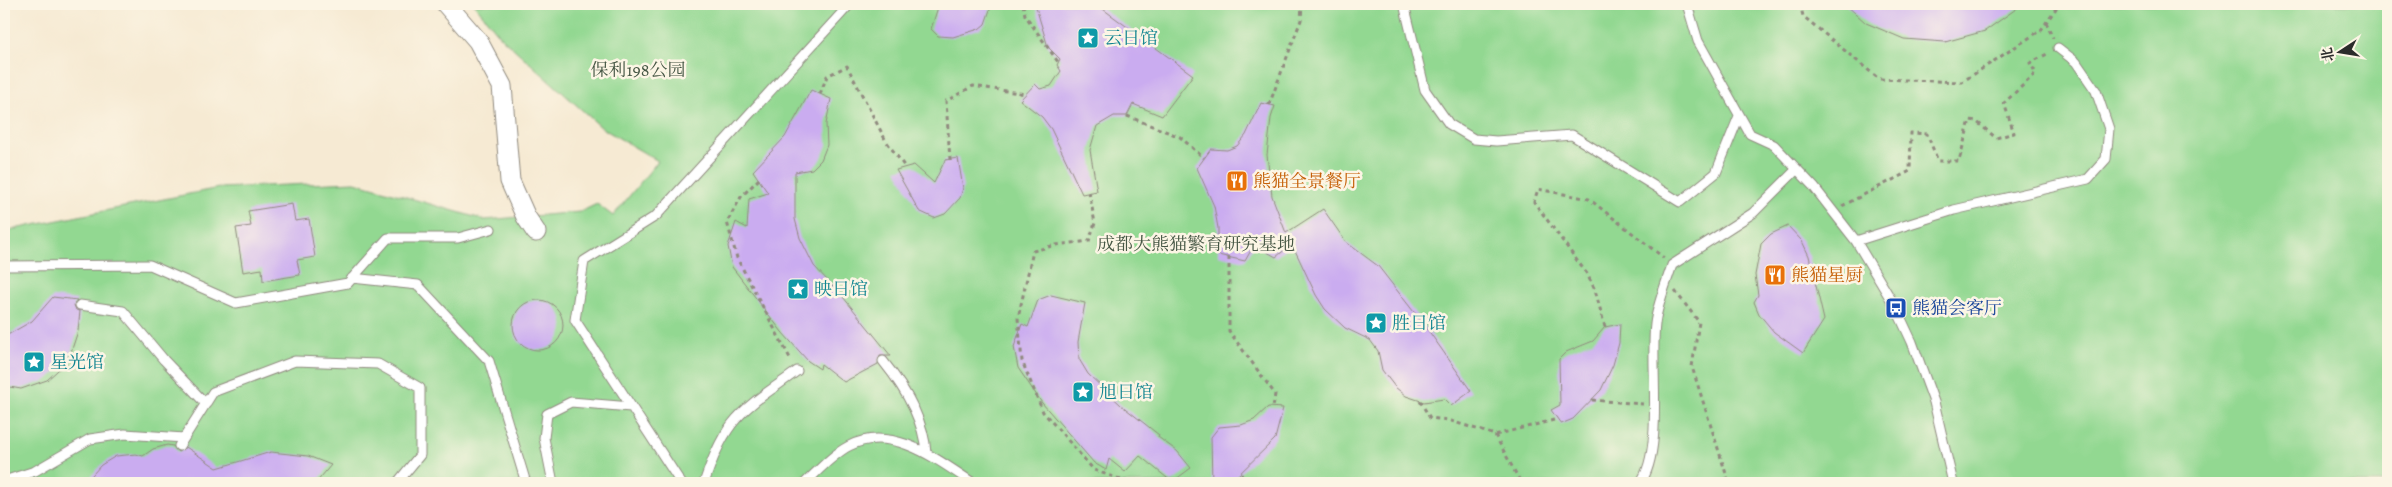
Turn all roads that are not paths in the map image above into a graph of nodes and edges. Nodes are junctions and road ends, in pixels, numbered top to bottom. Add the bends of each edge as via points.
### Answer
1 (446, 4) edge
2 (850, 4) edge
3 (1404, 4) edge
4 (1687, 4) edge
5 (2058, 48) road end
6 (1739, 116) junction
7 (1797, 169) junction
8 (490, 229) dead end
9 (536, 232) dead end
10 (1856, 241) junction
11 (4, 266) edge
12 (352, 278) junction
13 (80, 305) dead end
14 (883, 361) dead end
15 (797, 371) road end
16 (206, 404) junction
17 (631, 406) junction
18 (926, 453) junction
19 (4, 481) edge
20 (397, 483) edge
21 (526, 483) edge
22 (553, 483) edge
23 (681, 483) edge
24 (704, 483) edge
25 (805, 483) edge
26 (973, 483) edge
27 (1640, 483) edge
28 (1953, 483) edge

1 - 9 street via 478,41 502,86 510,181
2 - 17 lane via 656,216 584,261 575,320
3 - 6 lane via 1425,90 1449,124 1474,139 1572,135 1680,202 1716,173
4 - 6 lane via 1698,41
5 - 10 lane via 2076,62 2096,91 2109,129 2106,159 2088,179 1954,210
6 - 7 lane via 1750,134 1774,145
7 - 10 lane
7 - 27 lane via 1753,214 1672,265 1655,323 1652,446 1647,473
8 - 12 lane via 458,238 388,238
10 - 28 lane via 1912,342 1934,402
11 - 12 lane via 150,265 236,303 348,283
12 - 21 lane via 418,285 489,361
13 - 16 lane via 123,311
14 - 18 lane via 917,415
15 - 24 lane via 732,424
16 - 19 lane via 182,442 125,434 90,439 35,471
16 - 20 lane via 213,392 295,361 378,364 420,388 420,455
17 - 22 lane via 571,402 547,414 544,438
17 - 23 lane
18 - 25 lane via 887,440 862,441 849,446
18 - 26 lane

